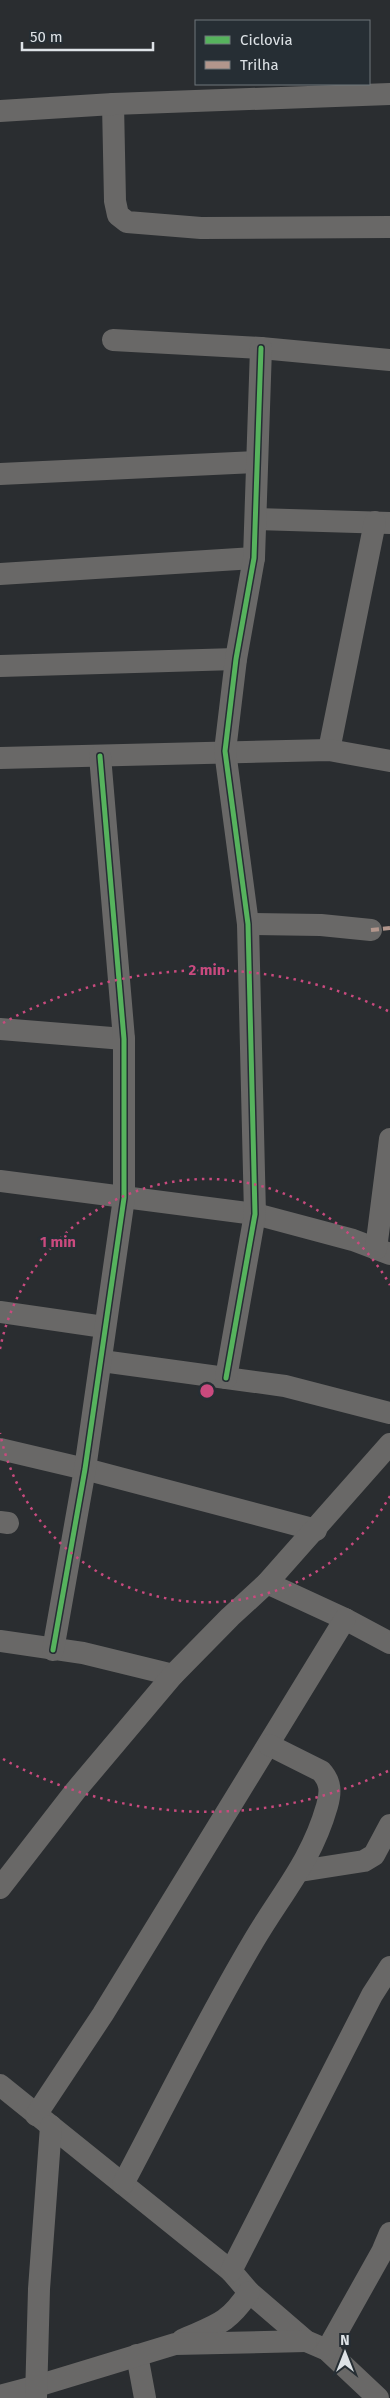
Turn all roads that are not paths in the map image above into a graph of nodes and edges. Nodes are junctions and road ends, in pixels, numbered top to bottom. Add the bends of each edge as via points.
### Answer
1 (390, 94) edge
2 (113, 104) junction
3 (0, 111) edge
4 (390, 227) edge
5 (113, 340) dead end
6 (261, 348) junction
7 (390, 360) edge
8 (256, 462) junction
9 (0, 474) edge
10 (256, 519) junction
11 (382, 522) edge
12 (254, 558) junction
13 (0, 574) edge
14 (236, 659) junction
15 (0, 666) edge
16 (329, 750) junction
17 (225, 751) junction
18 (100, 756) junction
19 (0, 758) edge
20 (390, 761) edge
21 (248, 924) junction
22 (371, 930) dead end
23 (0, 1029) edge
24 (124, 1038) junction
25 (390, 1151) edge
26 (0, 1181) edge
27 (124, 1198) junction
28 (255, 1214) junction
29 (383, 1252) edge
30 (0, 1312) edge
31 (104, 1327) junction
32 (102, 1361) junction
33 (226, 1378) junction
34 (390, 1412) edge
35 (390, 1444) edge
36 (0, 1449) edge
37 (85, 1469) junction
38 (316, 1530) junction
39 (267, 1584) junction
40 (344, 1619) junction
41 (0, 1641) edge
42 (390, 1643) edge
43 (53, 1650) junction
44 (173, 1675) junction
45 (269, 1745) junction
46 (390, 1825) edge
47 (300, 1871) junction
48 (0, 1888) edge
49 (390, 1967) edge
50 (0, 2085) edge
51 (44, 2121) junction
52 (123, 2184) junction
53 (390, 2233) edge
54 (231, 2271) junction
55 (249, 2292) junction
56 (306, 2341) junction
57 (175, 2344) junction
58 (327, 2350) junction
59 (137, 2355) junction
60 (36, 2392) edge
61 (0, 2396) edge
62 (146, 2398) edge
63 (378, 2398) edge

1 - 2 street
2 - 3 street
2 - 4 street via 115,201 118,216 127,222 201,228
5 - 6 street
6 - 7 street
6 - 8 street
8 - 9 street
8 - 10 street
10 - 11 street
10 - 12 street
11 - 16 street
12 - 13 street
12 - 14 street
14 - 15 street
14 - 17 street
16 - 17 street
16 - 20 street
17 - 18 street
17 - 21 street
18 - 19 street
18 - 24 street
21 - 22 street via 320,925
21 - 28 street
23 - 24 street
24 - 27 street
25 - 29 street
26 - 27 street
27 - 28 street
27 - 31 street
28 - 29 street via 353,1240
28 - 33 street
30 - 31 street
31 - 32 street
32 - 33 street
32 - 37 street
33 - 34 street via 286,1386
35 - 38 street
36 - 37 street
37 - 38 street
37 - 43 street
38 - 39 street
39 - 40 street
39 - 44 street
40 - 42 street
40 - 45 street
41 - 43 street
43 - 44 street via 83,1653
44 - 48 street via 76,1790
45 - 47 street via 321,1771 331,1787 323,1818
45 - 51 street via 103,2014
46 - 47 street via 374,1855 364,1861
47 - 52 street via 253,1941
49 - 54 street via 372,1995
50 - 51 street
51 - 52 street
51 - 60 street
52 - 54 street
53 - 58 street
54 - 55 street
55 - 56 street
55 - 57 street via 232,2316
56 - 57 street
56 - 58 street
57 - 59 street
58 - 63 street
59 - 60 street
59 - 62 street
60 - 61 street

